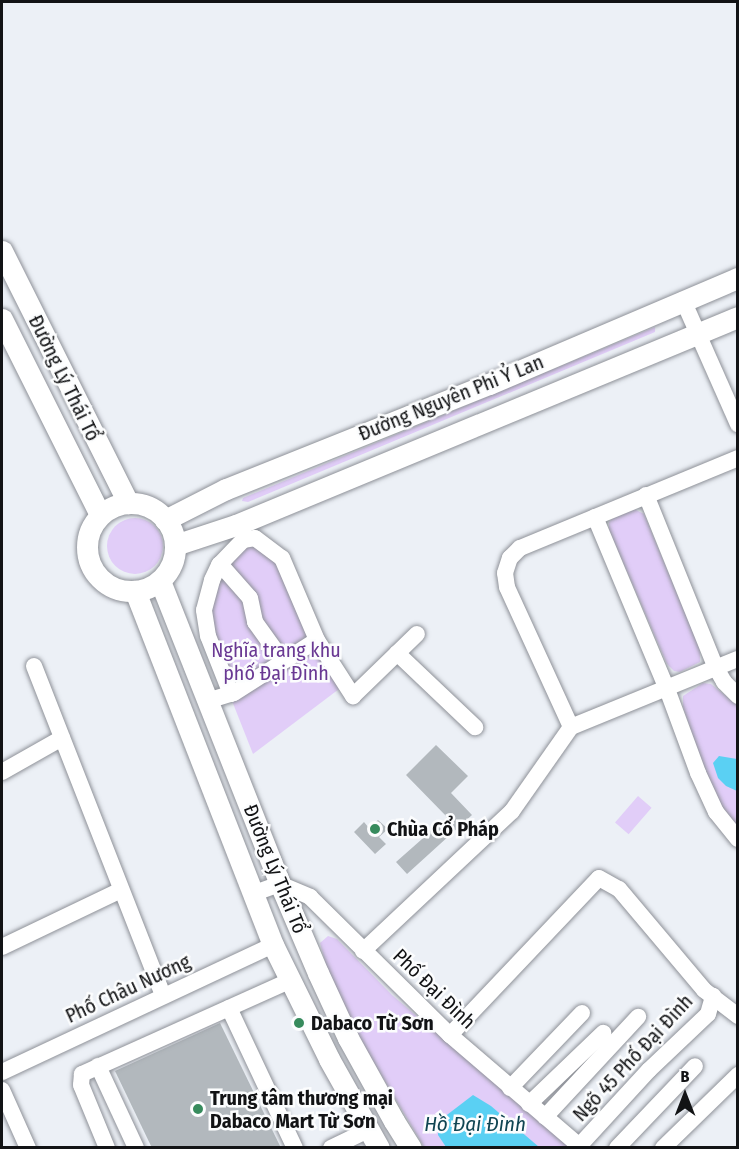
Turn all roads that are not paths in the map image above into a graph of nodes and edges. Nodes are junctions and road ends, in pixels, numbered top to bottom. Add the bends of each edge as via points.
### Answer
1 (2, 251) edge
2 (738, 278) edge
3 (683, 300) junction
4 (738, 317) edge
5 (2, 320) edge
6 (698, 333) junction
7 (738, 424) edge
8 (738, 455) edge
9 (646, 495) junction
10 (128, 503) junction
11 (100, 515) junction
12 (595, 517) junction
13 (165, 520) junction
14 (175, 545) junction
15 (220, 564) junction
16 (160, 581) junction
17 (135, 591) junction
18 (417, 634) dead end
19 (317, 639) junction
20 (397, 653) junction
21 (738, 659) edge
22 (283, 661) junction
23 (34, 666) dead end
24 (716, 668) junction
25 (667, 689) junction
26 (231, 694) junction
27 (738, 696) edge
28 (207, 701) junction
29 (474, 727) dead end
30 (571, 727) junction
31 (62, 738) junction
32 (2, 772) edge
33 (735, 835) edge
34 (280, 884) junction
35 (121, 890) junction
36 (252, 894) junction
37 (273, 945) junction
38 (2, 947) edge
39 (363, 951) junction
40 (291, 980) junction
41 (162, 996) junction
42 (713, 996) junction
43 (229, 1008) junction
44 (582, 1012) dead end
45 (738, 1016) edge
46 (638, 1017) dead end
47 (603, 1033) dead end
48 (450, 1035) junction
49 (98, 1066) junction
50 (695, 1066) dead end
51 (2, 1072) edge
52 (738, 1075) edge
53 (510, 1088) junction
54 (2, 1090) edge
55 (530, 1104) junction
56 (545, 1117) junction
57 (373, 1139) edge
58 (408, 1146) edge
59 (581, 1146) edge
60 (28, 1148) edge
61 (107, 1148) edge
62 (136, 1148) edge
63 (295, 1148) edge
64 (331, 1148) edge
65 (617, 1148) edge
66 (663, 1148) edge

1 - 10 main road, Đường Lý Thái Tổ
2 - 3 main road, Đường Nguyên Phi Ỷ Lan
3 - 6 street
3 - 13 main road, Đường Nguyên Phi Ỷ Lan via 489,384 226,489
4 - 6 main road, Đường Nguyên Phi Ỷ Lan
5 - 11 main road, Đường Lý Thái Tổ
6 - 7 street
6 - 14 main road, Đường Nguyên Phi Ỷ Lan via 236,525
8 - 9 street
9 - 12 street
9 - 24 street
10 - 11 main road
10 - 13 main road via 146,506
11 - 17 main road via 87,539 90,566 109,586
12 - 25 street
12 - 30 street via 515,552 505,573 507,587
13 - 14 main road
14 - 16 main road via 172,563
15 - 19 street via 249,537 279,554
15 - 22 street via 250,598 255,622
15 - 26 street via 205,602 205,625
16 - 17 main road
16 - 28 main road, Đường Lý Thái Tổ
17 - 36 main road, Đường Lý Thái Tổ
18 - 20 street
19 - 20 street via 353,696
19 - 22 street
20 - 29 street
21 - 24 street
22 - 26 street
23 - 31 street
24 - 25 street
24 - 27 street
25 - 30 street
25 - 33 street via 698,774 716,812
26 - 28 street
28 - 34 main road, Đường Lý Thái Tổ
30 - 39 street via 512,811
31 - 32 street
31 - 35 street
34 - 36 street
34 - 39 street, Phố Đại Đình via 310,897
34 - 58 main road, Đường Lý Thái Tổ via 348,1038
35 - 38 street
35 - 41 street
36 - 37 main road, Đường Lý Thái Tổ
37 - 40 main road, Đường Lý Thái Tổ
37 - 41 street, Phố Châu Nương
39 - 48 street, Phố Đại Đình
40 - 43 street
40 - 57 main road, Đường Lý Thái Tổ
41 - 51 street, Phố Châu Nương
42 - 45 street
42 - 48 street via 631,902 599,878
42 - 59 street, Ngõ 45 Phố Đại Đình via 708,1014 649,1070
43 - 49 street
43 - 63 street
44 - 53 street
46 - 56 street
47 - 55 street
48 - 53 street, Phố Đại Đình
49 - 61 street via 82,1074 80,1082
49 - 62 street
50 - 65 street
52 - 66 street
53 - 55 street, Phố Đại Đình
54 - 60 street
55 - 56 street, Phố Đại Đình
56 - 59 street, Phố Đại Đình
57 - 64 street

